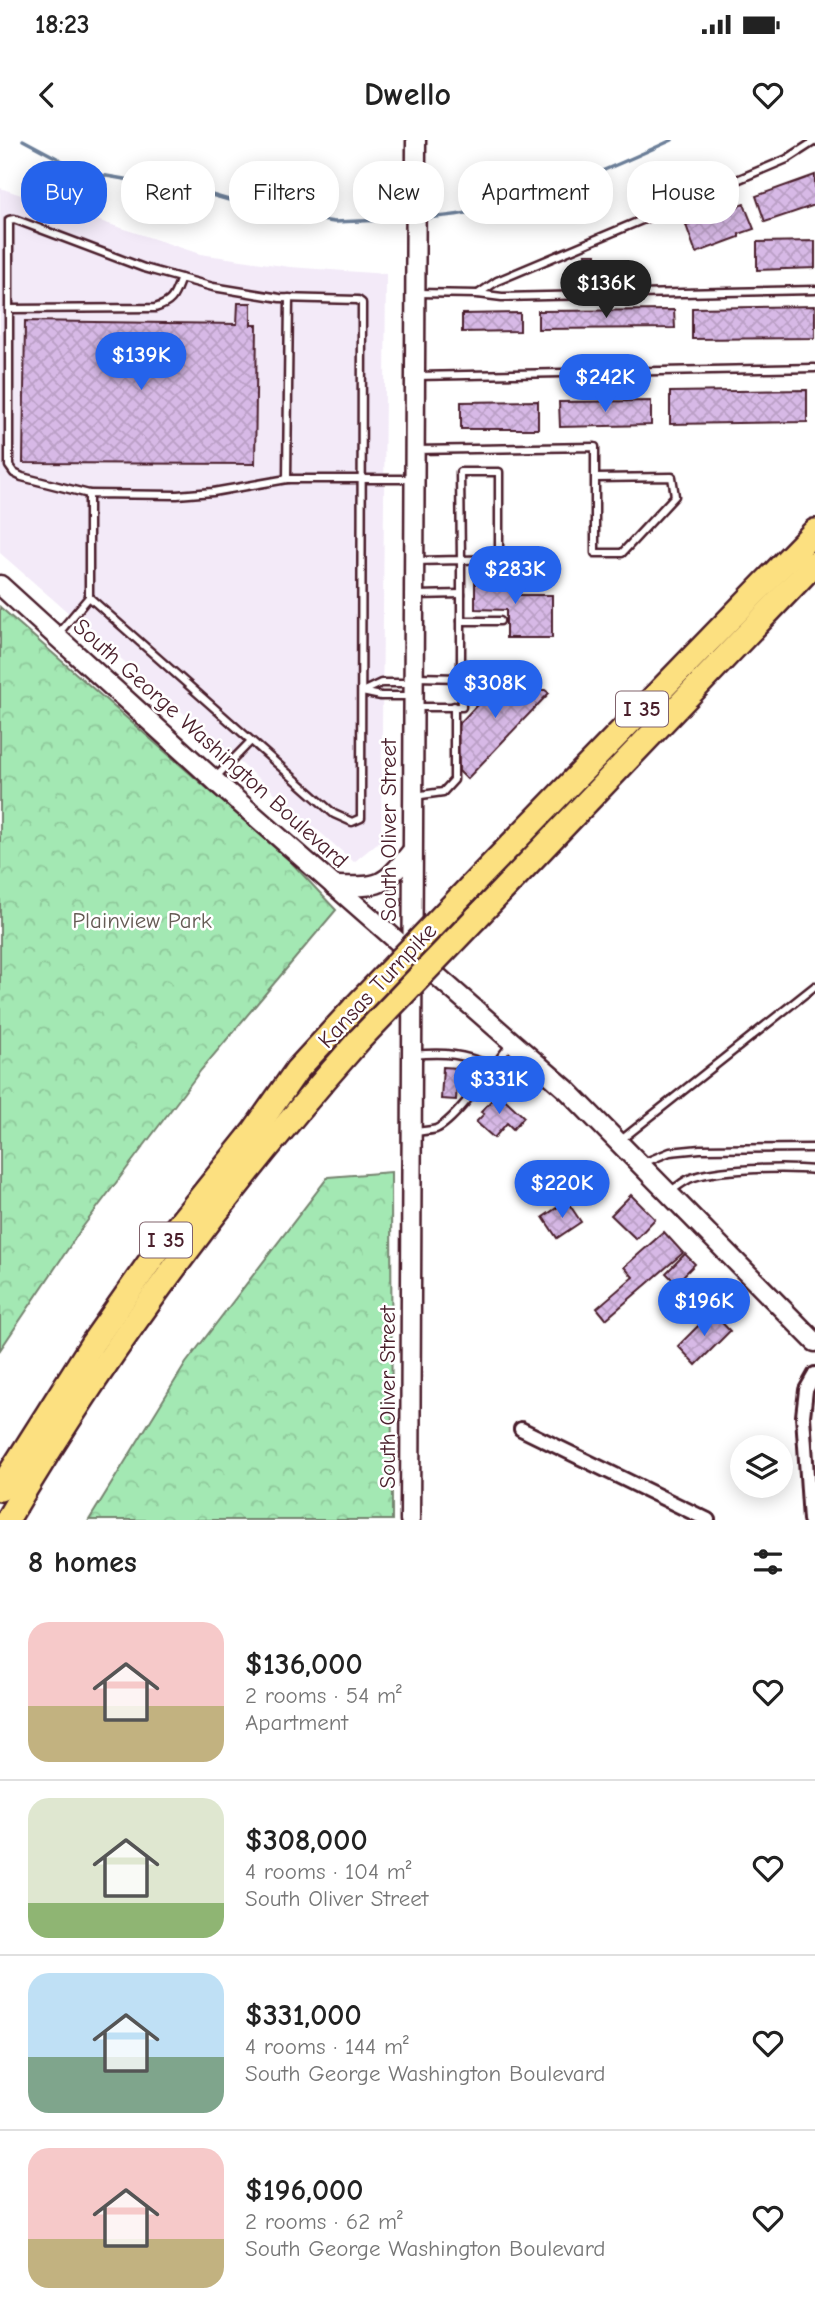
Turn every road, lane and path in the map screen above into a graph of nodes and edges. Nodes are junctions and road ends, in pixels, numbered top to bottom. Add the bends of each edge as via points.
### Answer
1 (416, 140) edge
2 (815, 141) edge
3 (181, 278) junction
4 (815, 290) edge
5 (415, 292) junction
6 (478, 293) junction
7 (289, 298) junction
8 (9, 309) junction
9 (815, 368) edge
10 (414, 376) junction
11 (414, 450) junction
12 (595, 478) junction
13 (287, 479) junction
14 (362, 479) junction
15 (414, 479) junction
16 (89, 494) junction
17 (815, 531) edge
18 (461, 560) junction
19 (414, 561) junction
20 (815, 563) edge
21 (0, 585) edge
22 (461, 594) junction
23 (413, 595) junction
24 (89, 597) junction
25 (461, 621) junction
26 (500, 621) dead end
27 (56, 636) junction
28 (461, 678) junction
29 (413, 691) junction
30 (362, 692) junction
31 (454, 706) junction
32 (250, 742) junction
33 (214, 779) junction
34 (412, 796) junction
35 (412, 851) junction
36 (334, 886) junction
37 (412, 953) junction
38 (815, 986) edge
39 (513, 1041) junction
40 (411, 1055) junction
41 (493, 1066) junction
42 (412, 1132) junction
43 (620, 1141) junction
44 (815, 1148) edge
45 (642, 1164) junction
46 (815, 1170) edge
47 (669, 1192) junction
48 (815, 1342) edge
49 (815, 1374) edge
50 (521, 1429) dead end
51 (0, 1489) edge
52 (812, 1505) edge
53 (7, 1520) edge
54 (410, 1520) edge
55 (708, 1520) edge
56 (810, 1520) edge

1 - 5 main road, South Oliver Street
2 - 6 lane via 787,159
3 - 7 lane
3 - 8 lane via 172,300 155,307
3 - 8 lane via 13,219 9,220
4 - 6 lane via 502,297
5 - 6 lane
5 - 10 main road, South Oliver Street
7 - 13 lane
7 - 14 lane via 358,300 363,308
8 - 16 lane via 9,466 22,477
9 - 10 lane
10 - 11 main road, South Oliver Street
11 - 12 lane via 595,447
11 - 15 main road, South Oliver Street
12 - 12 lane via 596,553 622,553 675,496 672,477
13 - 14 lane
13 - 16 lane via 177,495
14 - 15 lane
14 - 30 lane
15 - 19 main road, South Oliver Street
16 - 24 lane
17 - 51 highway, Kansas Turnpike / I 35, bridge via 297,1070 156,1252
18 - 18 lane via 460,472 499,472 499,559
18 - 19 lane
18 - 22 lane
19 - 23 main road, South Oliver Street
20 - 53 highway, Kansas Turnpike / I 35, bridge via 313,1092 161,1284 94,1380
21 - 27 main road, South George Washington Boulevard
22 - 23 lane
22 - 25 lane
23 - 29 main road, South Oliver Street
24 - 27 lane
24 - 32 lane
25 - 26 lane
25 - 28 lane
27 - 33 main road, South George Washington Boulevard
28 - 29 lane
28 - 31 lane via 462,707
29 - 30 lane via 382,696
29 - 30 lane via 381,683
29 - 31 lane
29 - 34 main road, South Oliver Street
30 - 32 lane via 359,820 352,822 334,814
31 - 34 lane via 454,780 443,792
32 - 33 lane
33 - 36 main road, South George Washington Boulevard
34 - 35 main road, South Oliver Street
35 - 36 main road via 384,881 368,887
35 - 37 main road, South Oliver Street
36 - 37 main road, South George Washington Boulevard
37 - 39 main road, South George Washington Boulevard
37 - 40 main road, South Oliver Street
38 - 43 lane
39 - 41 lane
39 - 43 main road, South George Washington Boulevard
40 - 41 lane via 463,1055
40 - 42 main road, South Oliver Street
41 - 42 lane via 445,1124
42 - 54 main road, South Oliver Street
43 - 45 main road, South George Washington Boulevard
44 - 45 lane via 700,1149 670,1152
45 - 47 main road, South George Washington Boulevard
46 - 47 lane via 710,1174 691,1178
47 - 48 main road, South George Washington Boulevard
49 - 52 street via 806,1390 803,1416
50 - 55 street
52 - 56 street

